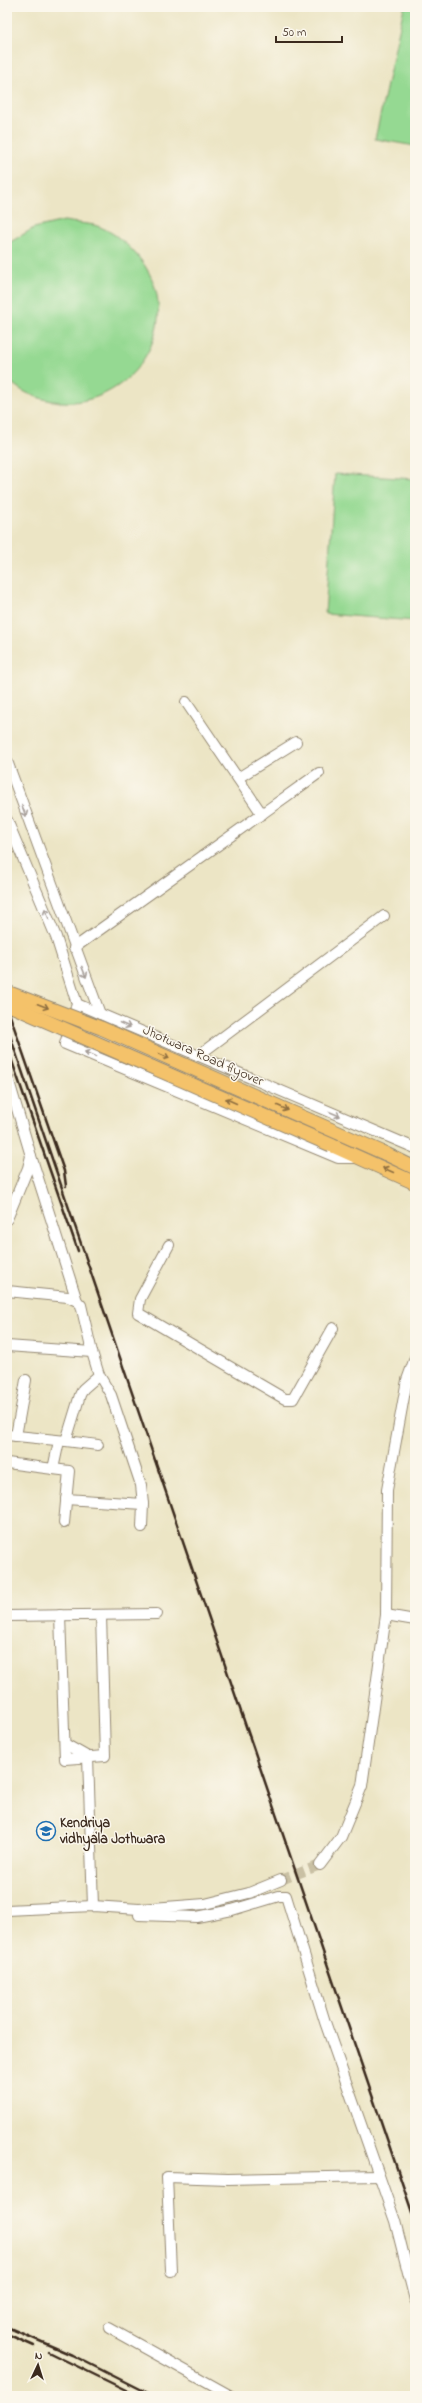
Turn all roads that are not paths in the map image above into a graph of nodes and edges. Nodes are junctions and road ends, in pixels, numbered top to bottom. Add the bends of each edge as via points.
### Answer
1 (186, 702) dead end
2 (296, 742) dead end
3 (7, 761) edge
4 (319, 773) dead end
5 (238, 778) junction
6 (262, 814) junction
7 (7, 820) edge
8 (384, 916) dead end
9 (69, 931) junction
10 (56, 937) junction
11 (74, 948) junction
12 (7, 992) edge
13 (7, 1004) edge
14 (76, 1004) junction
15 (100, 1014) junction
16 (199, 1056) junction
17 (7, 1075) edge
18 (415, 1148) edge
19 (384, 1153) junction
20 (31, 1156) junction
21 (415, 1157) edge
22 (361, 1158) junction
23 (415, 1168) edge
24 (415, 1182) edge
25 (7, 1218) edge
26 (169, 1245) dead end
27 (7, 1291) edge
28 (77, 1301) junction
29 (333, 1328) dead end
30 (7, 1346) edge
31 (92, 1352) junction
32 (415, 1358) edge
33 (99, 1375) junction
34 (26, 1380) dead end
35 (12, 1436) edge
36 (62, 1441) junction
37 (98, 1444) dead end
38 (7, 1463) edge
39 (53, 1469) junction
40 (66, 1499) junction
41 (143, 1504) junction
42 (64, 1523) dead end
43 (142, 1527) dead end
44 (157, 1614) dead end
45 (60, 1615) junction
46 (101, 1615) junction
47 (386, 1615) junction
48 (7, 1616) edge
49 (415, 1620) edge
50 (88, 1757) junction
51 (320, 1865) tunnel mouth
52 (281, 1880) tunnel mouth
53 (93, 1906) junction
54 (7, 1910) edge
55 (139, 1915) dead end
56 (379, 2176) junction
57 (171, 2271) dead end
58 (415, 2300) edge
59 (109, 2328) dead end
60 (231, 2396) edge

1 - 5 street
2 - 5 street
3 -> 9 street
4 - 6 street
5 - 6 street
6 - 11 street
10 -> 7 street
8 - 16 street
9 - 10 street
9 - 11 street
10 - 14 street
11 -> 15 street
12 -> 19 main road, Jhotwara Road flyover, bridge via 101,1028
22 -> 13 main road, bridge
14 - 15 street
22 -> 14 street via 338,1158 65,1044
15 -> 16 street
16 -> 18 street
17 - 20 street
19 - 21 main road, Jhotwara Road flyover
19 - 23 main road, Jhotwara Road flyover
20 - 25 street
20 - 28 street
24 -> 22 main road
26 - 29 street via 140,1299 138,1313 285,1399 293,1399
27 - 28 street via 68,1297
28 - 31 street via 81,1305
30 - 31 street
31 - 33 street
32 - 47 street via 407,1380 387,1490
33 - 36 street via 83,1389
33 - 41 street via 111,1395 141,1485
34 - 35 street
35 - 36 street
36 - 37 street
36 - 39 street
38 - 39 street
39 - 40 street via 69,1470
40 - 41 street
40 - 42 street
41 - 43 street
44 - 46 street
45 - 46 street
45 - 48 street
45 - 50 street via 65,1759
46 - 50 street via 104,1756
47 - 49 street
47 - 51 street via 362,1786 341,1838
50 - 53 street
52 - 53 street via 249,1893 205,1904 139,1908
53 - 54 street
55 - 56 street via 197,1917 286,1896 325,2022
56 - 57 street via 228,2179 167,2177
56 - 58 street via 395,2221
59 - 60 street

